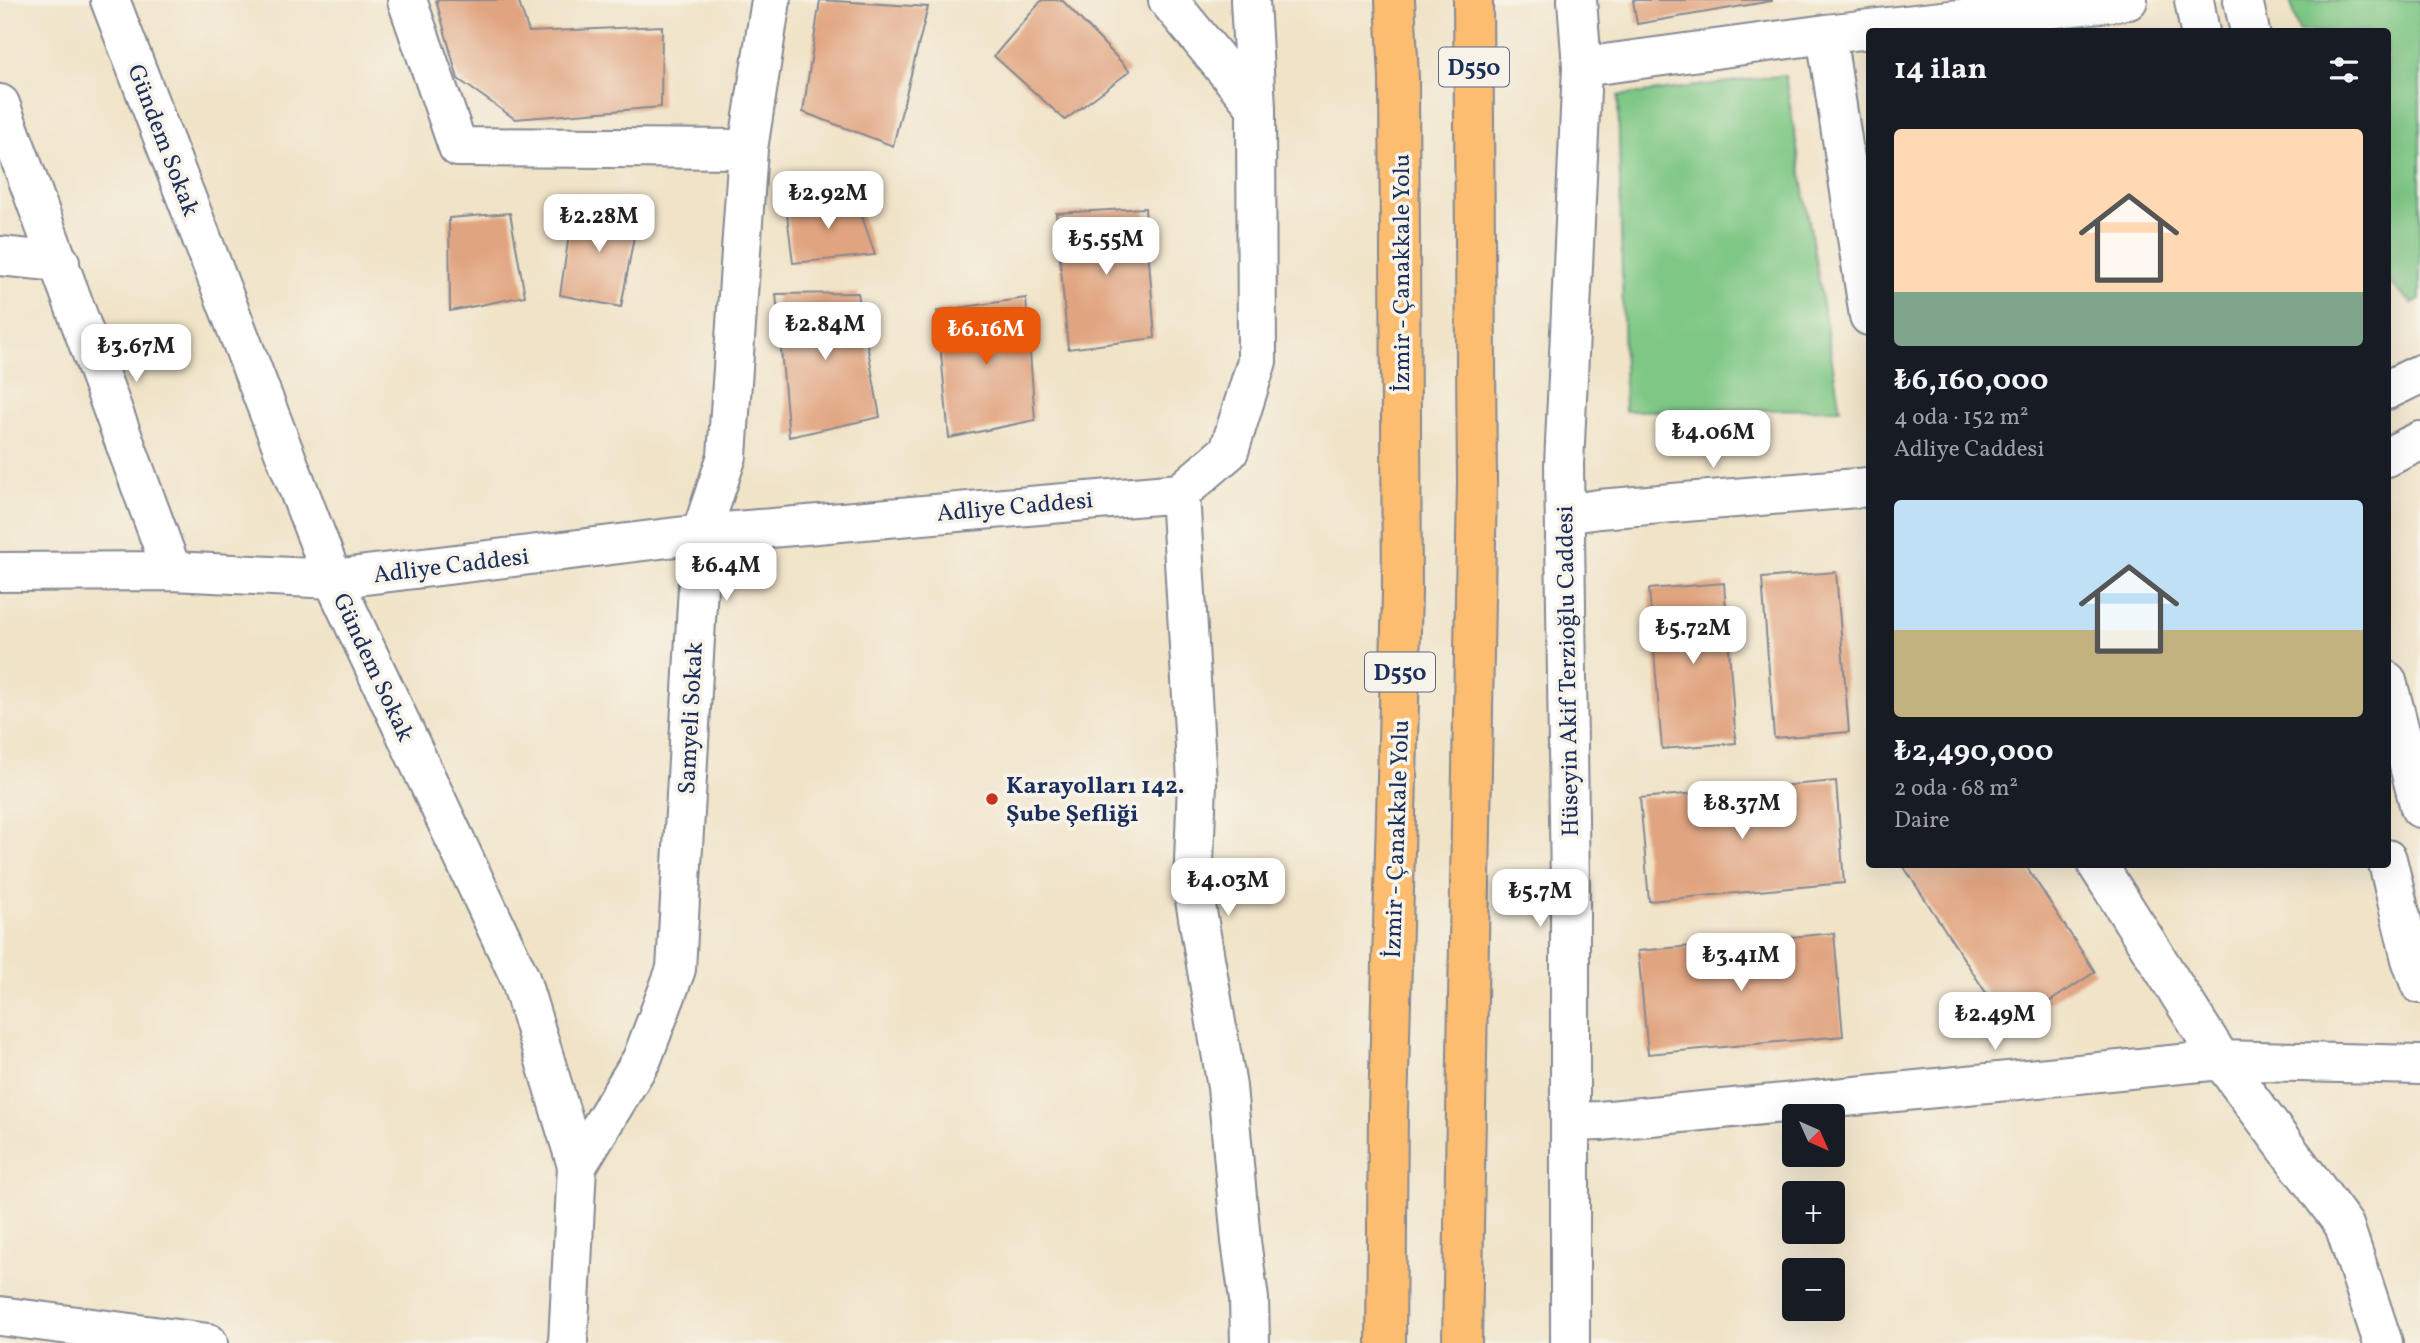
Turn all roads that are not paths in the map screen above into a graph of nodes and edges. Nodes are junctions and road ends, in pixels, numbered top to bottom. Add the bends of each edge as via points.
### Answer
1 (110, 0) edge
2 (407, 0) edge
3 (771, 0) edge
4 (1168, 0) edge
5 (1250, 0) edge
6 (1395, 0) edge
7 (1473, 0) edge
8 (1577, 0) edge
9 (2129, 0) edge
10 (2194, 0) edge
11 (2243, 0) edge
12 (1879, 28) edge
13 (2199, 28) edge
14 (2249, 28) edge
15 (1866, 30) edge
16 (1826, 34) junction
17 (1582, 67) junction
18 (0, 104) edge
19 (1256, 107) junction
20 (748, 149) junction
21 (0, 256) edge
22 (60, 262) junction
23 (1866, 296) edge
24 (2420, 374) edge
25 (2391, 388) edge
26 (2420, 441) edge
27 (2391, 455) edge
28 (1866, 486) edge
29 (1180, 493) junction
30 (1565, 514) junction
31 (701, 534) junction
32 (172, 571) junction
33 (0, 572) edge
34 (333, 579) junction
35 (2391, 696) edge
36 (2420, 808) edge
37 (2100, 868) edge
38 (2389, 868) edge
39 (2420, 984) edge
40 (2221, 1060) junction
41 (2420, 1065) edge
42 (1570, 1122) junction
43 (577, 1166) junction
44 (0, 1316) edge
45 (208, 1343) edge
46 (568, 1343) edge
47 (1250, 1343) edge
48 (1386, 1343) edge
49 (1462, 1343) edge
50 (1570, 1343) edge
51 (2383, 1343) edge

1 - 34 street, Gündem Sokak
2 - 20 street via 458,148
3 - 20 street, Samyeli Sokak
4 - 19 street
5 - 19 street
6 - 48 highway, İzmir - Çanakkale Yolu / D550 via 1402,592
7 - 49 highway, D550 via 1477,481
8 - 17 street, Hüseyin Akif Terzioğlu Caddesi
9 - 12 street
10 - 13 street
11 - 14 street
15 - 16 street
16 - 17 street
16 - 23 street
17 - 30 street, Hüseyin Akif Terzioğlu Caddesi
18 - 22 street
19 - 29 street via 1257,361 1229,451
20 - 31 street, Samyeli Sokak via 727,456
21 - 22 street
22 - 32 street
24 - 25 street
26 - 27 street
28 - 30 street
29 - 31 street, Adliye Caddesi
29 - 47 street via 1197,782 1193,888 1227,1087
30 - 42 street, Hüseyin Akif Terzioğlu Caddesi
31 - 34 street, Adliye Caddesi
31 - 43 street, Samyeli Sokak via 676,969 642,1059
32 - 33 street, Adliye Caddesi
32 - 34 street, Adliye Caddesi
34 - 43 street, Gündem Sokak via 520,978
35 - 36 street
37 - 40 street
38 - 39 street
40 - 41 street
40 - 42 street
40 - 51 street via 2344,1225
42 - 50 street, Hüseyin Akif Terzioğlu Caddesi
43 - 46 street, Gündem Sokak
44 - 45 street

